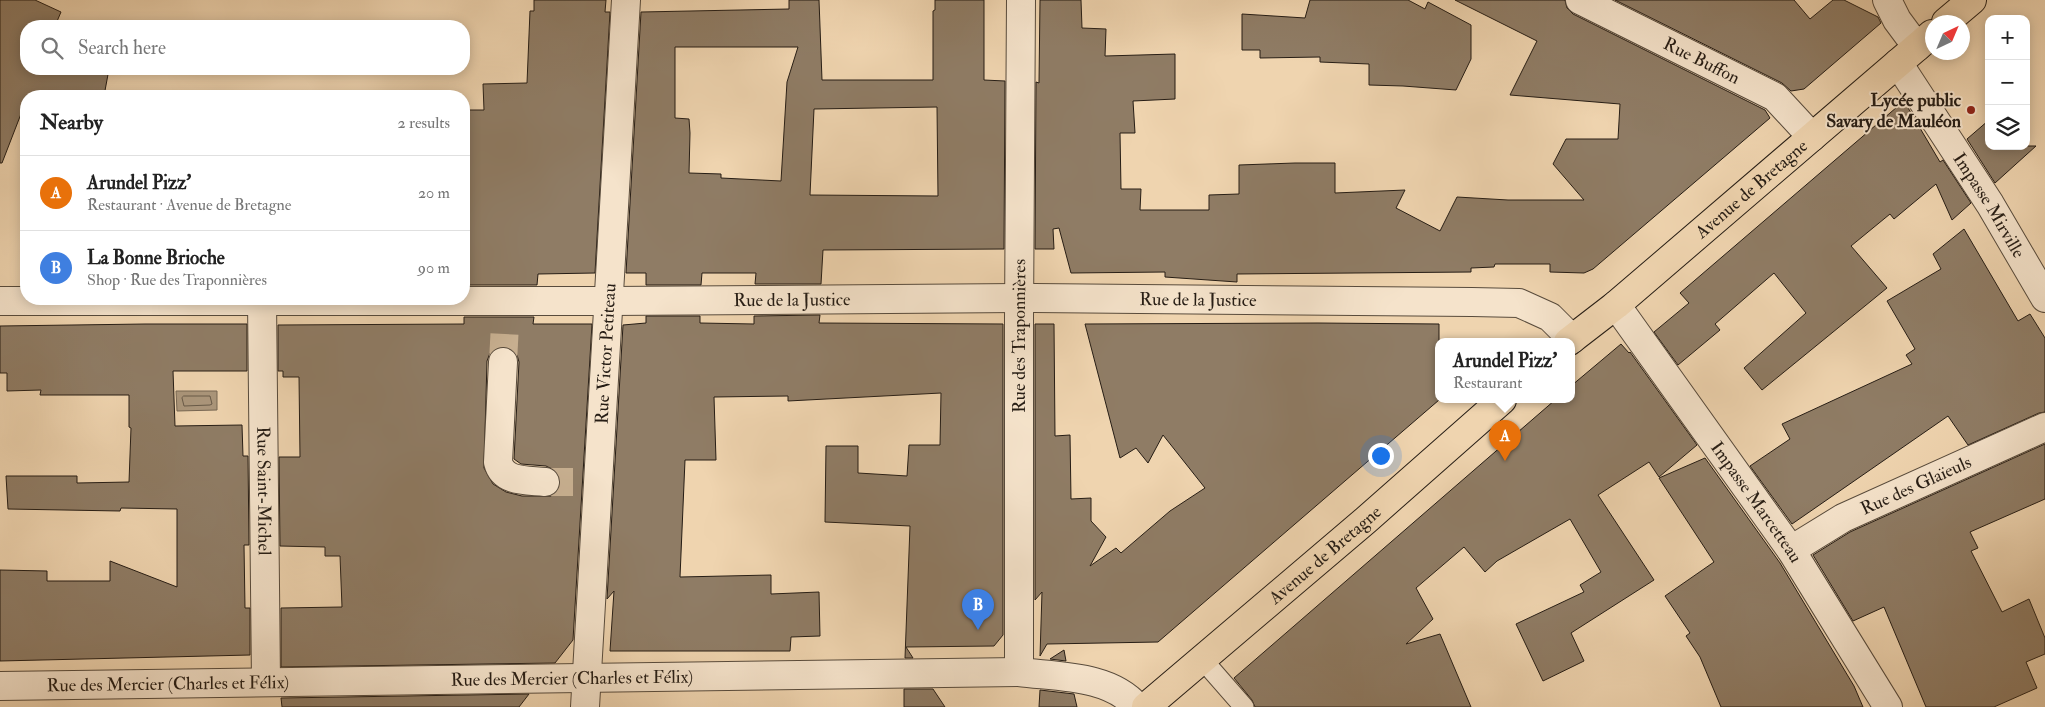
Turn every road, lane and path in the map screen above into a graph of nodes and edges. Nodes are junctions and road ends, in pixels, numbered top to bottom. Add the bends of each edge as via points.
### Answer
1 (626, 0) edge
2 (1021, 0) edge
3 (1580, 0) edge
4 (1887, 0) edge
5 (1972, 0) edge
6 (1954, 15) edge
7 (1916, 48) edge
8 (1812, 137) junction
9 (1020, 298) junction
10 (2045, 298) edge
11 (0, 301) edge
12 (20, 301) edge
13 (610, 301) junction
14 (262, 305) edge
15 (350, 305) edge
16 (1616, 305) junction
17 (1568, 338) edge
18 (1574, 338) edge
19 (503, 362) tunnel mouth
20 (1499, 403) edge
21 (2045, 427) edge
22 (545, 482) tunnel mouth
23 (1791, 550) junction
24 (1202, 659) junction
25 (1019, 672) junction
26 (587, 678) junction
27 (266, 681) junction
28 (0, 686) edge
29 (585, 707) edge
30 (1137, 707) edge
31 (1146, 707) edge
32 (1244, 707) edge
33 (1888, 707) edge

1 - 13 street, Rue Victor Petiteau
2 - 9 street, Rue des Traponnières
3 - 8 street, Rue Buffon via 1775,97
4 - 7 street, Impasse Mirville
5 - 6 main road
7 - 8 main road, Avenue de Bretagne
7 - 10 street, Impasse Mirville via 1990,204
8 - 16 main road, Avenue de Bretagne
9 - 13 street, Rue de la Justice
9 - 17 street, Rue de la Justice via 1519,303 1550,317
9 - 25 street, Rue des Traponnières
11 - 12 street, Rue de la Justice
13 - 15 street, Rue de la Justice via 505,312
13 - 26 street, Rue Victor Petiteau via 589,482
14 - 27 street, Rue Saint-Michel
16 - 18 main road, Avenue de Bretagne
16 - 23 street, Impasse Marcetteau
19 - 22 street via 499,469 512,478
20 - 24 main road, Avenue de Bretagne
21 - 23 street, Rue des Glaïeuls via 1843,518
23 - 33 street, Impasse Marcetteau
24 - 31 main road, Avenue de Bretagne
24 - 32 lane
25 - 26 street, Rue des Mercier (Charles et Félix)
25 - 30 street, Rue des Mercier (Charles et Félix) via 1080,679 1112,688
26 - 27 street, Rue des Mercier (Charles et Félix)
26 - 29 street, Rue Victor Petiteau
27 - 28 street, Rue des Mercier (Charles et Félix)

